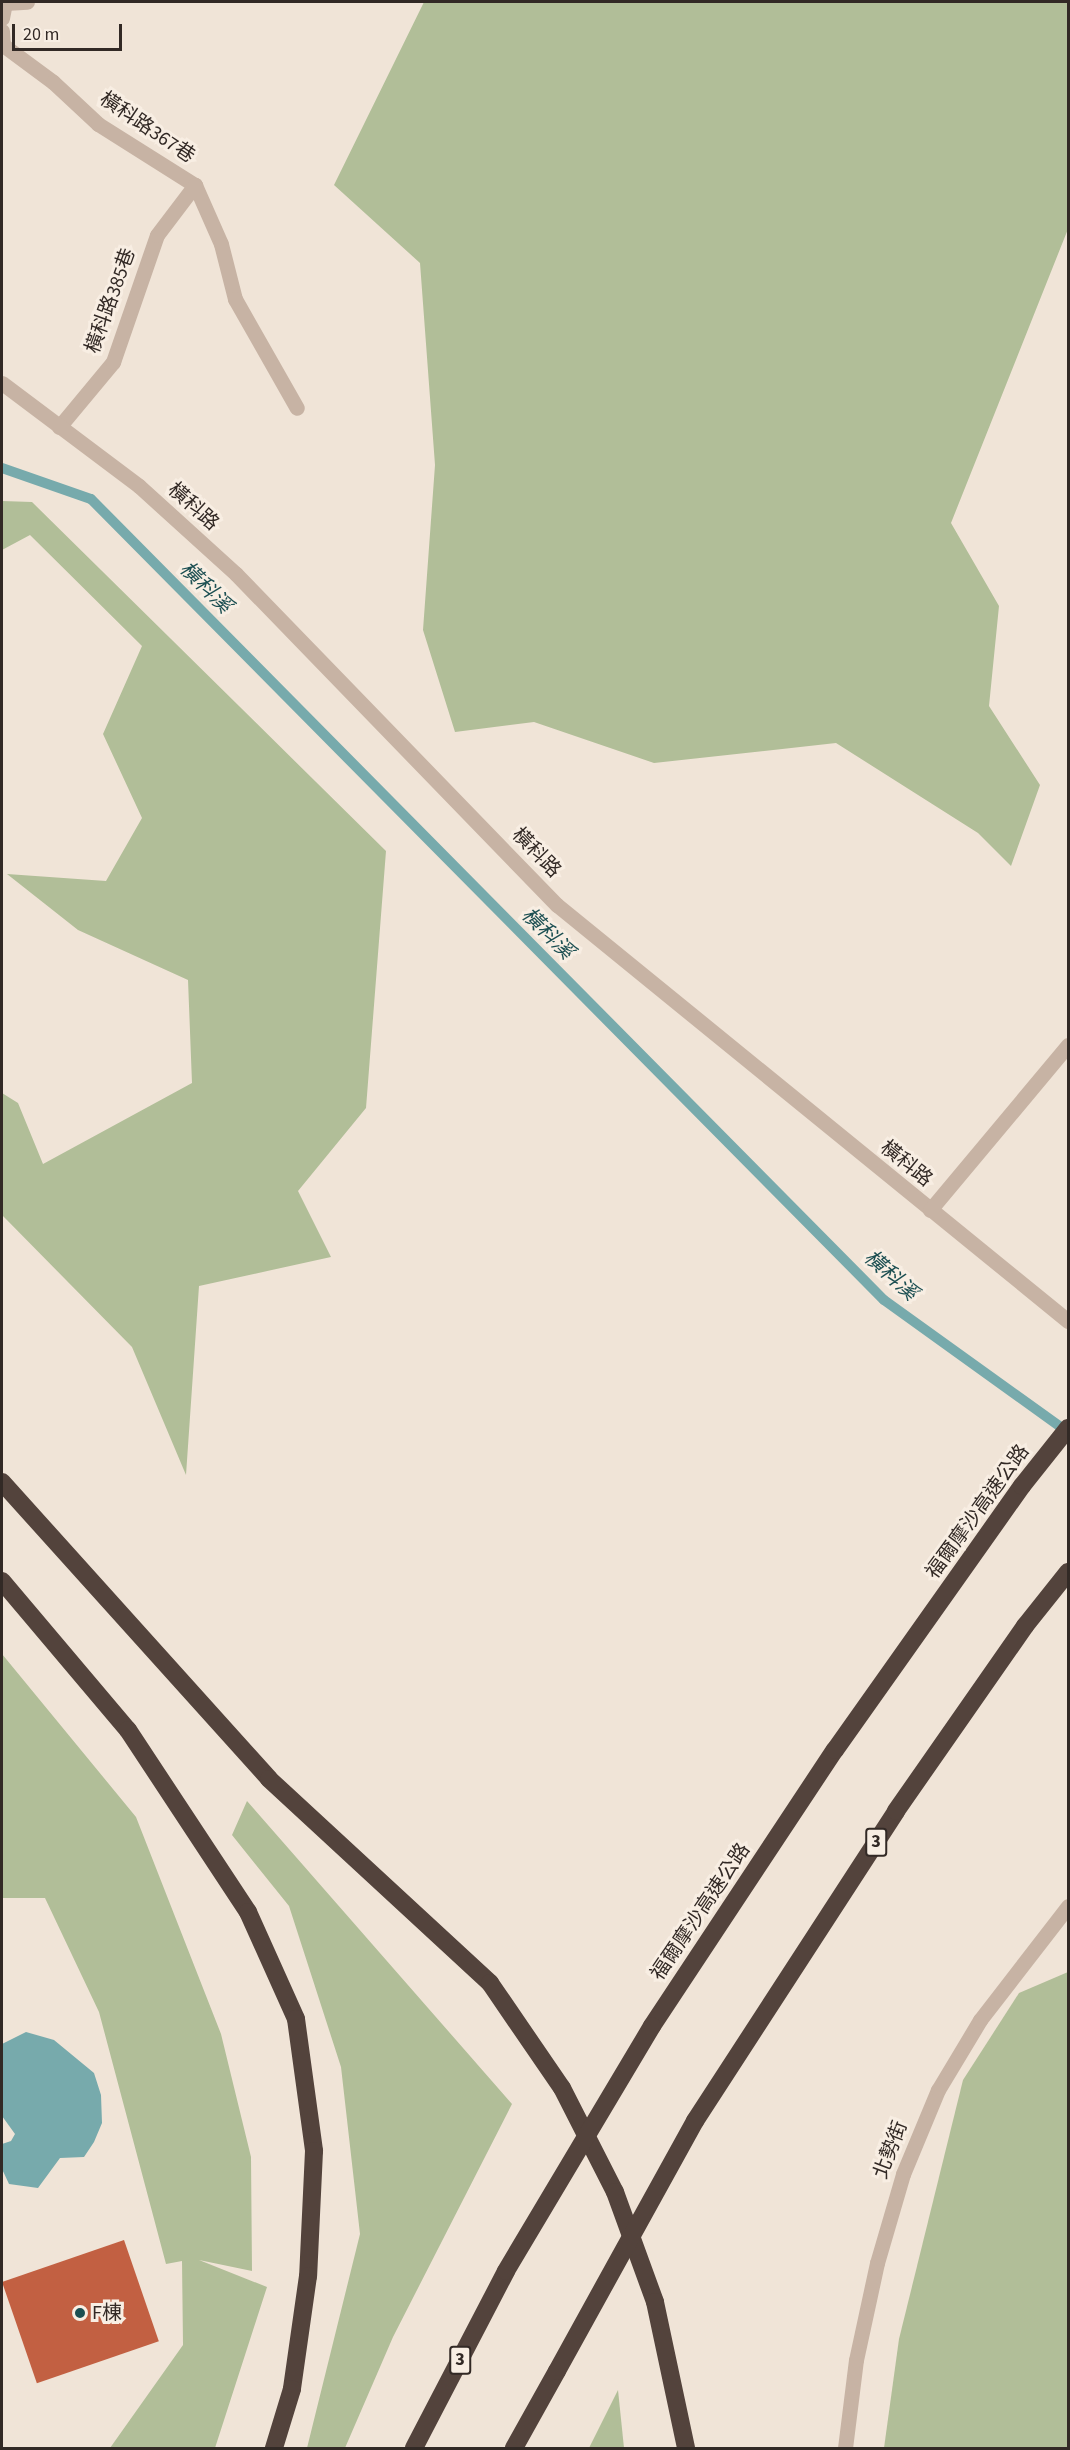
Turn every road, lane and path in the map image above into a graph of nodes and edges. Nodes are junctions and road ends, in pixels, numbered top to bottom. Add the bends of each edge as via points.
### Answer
1 (4, 2) edge
2 (27, 2) edge
3 (2, 18) edge
4 (2, 31) edge
5 (195, 185) junction
6 (2, 383) edge
7 (297, 408) dead end
8 (59, 427) junction
9 (1068, 1045) edge
10 (930, 1210) junction
11 (1068, 1321) edge
12 (1068, 1428) edge
13 (2, 1482) edge
14 (1068, 1572) edge
15 (2, 1581) edge
16 (1068, 1906) edge
17 (274, 2448) edge
18 (414, 2448) edge
19 (514, 2448) edge
20 (686, 2448) edge
21 (845, 2448) edge

1 - 2 street
1 - 3 street
4 - 5 street, 橫科路367巷 via 3,45 53,82 98,124
5 - 7 street via 220,244 235,299
5 - 8 street, 橫科路385巷 via 157,235 113,362
6 - 8 street, 橫科路
8 - 10 street, 橫科路 via 139,486 236,574 557,905
9 - 10 street
10 - 11 street, 橫科路
12 - 18 highway, 福爾摩沙高速公路 / 3, bridge via 1022,1486 835,1750 652,2026 506,2271
13 - 20 highway via 269,1779 490,1983 562,2088 615,2192 655,2302
14 - 19 highway, 3, bridge via 1025,1626 896,1811 695,2121
15 - 17 highway via 128,1730 248,1912 296,2019 314,2151 308,2276 292,2389
16 - 21 street, 北勢街 via 980,2020 938,2090 911,2153 877,2263 856,2360

